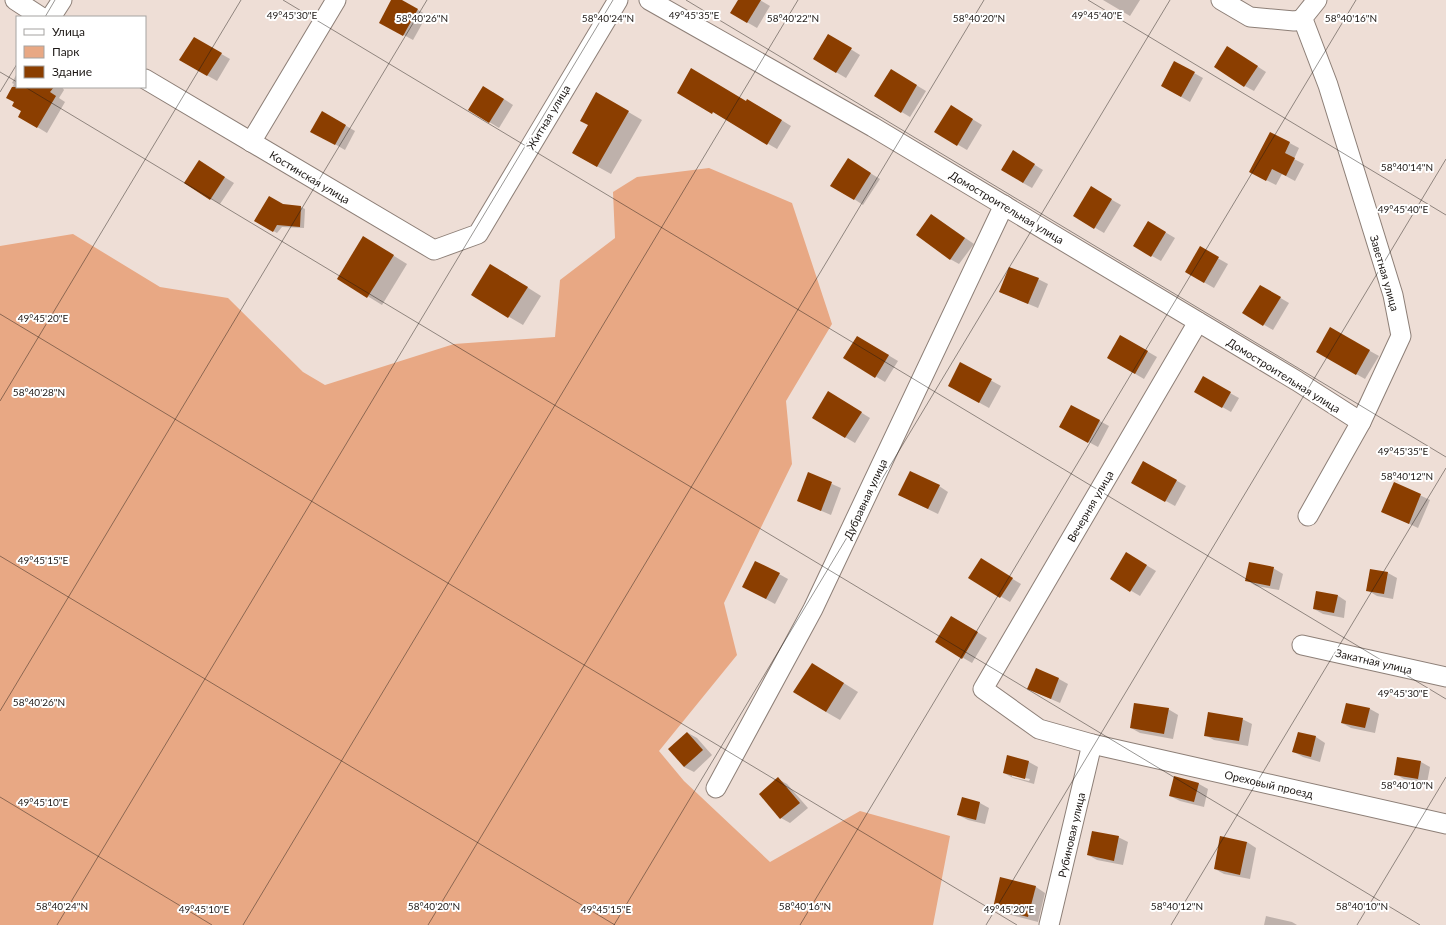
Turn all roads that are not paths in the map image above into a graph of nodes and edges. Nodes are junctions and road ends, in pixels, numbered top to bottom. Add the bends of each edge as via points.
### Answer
1 (15, 0) edge
2 (62, 0) edge
3 (336, 0) edge
4 (618, 0) edge
5 (649, 0) edge
6 (1221, 0) edge
7 (1317, 0) edge
8 (39, 16) edge
9 (52, 16) edge
10 (1301, 20) junction
11 (146, 80) edge
12 (251, 142) junction
13 (1004, 205) junction
14 (478, 234) joint
15 (1198, 322) junction
16 (1361, 422) junction
17 (1308, 516) dead end
18 (1302, 644) dead end
19 (1446, 677) edge
20 (983, 690) joint
21 (1092, 744) junction
22 (716, 788) dead end
23 (1446, 824) edge
24 (1049, 925) edge

1 - 8 street
2 - 9 street
3 - 12 street
4 - 14 street, Житная улица
5 - 13 street, Домостроительная улица via 873,126
6 - 10 street via 1250,17
7 - 10 street
10 - 16 street, Заветная улица via 1304,22 1328,85 1392,295 1402,336
11 - 12 street, Костинская улица
12 - 14 street, Костинская улица via 434,250
13 - 15 street, Домостроительная улица
13 - 22 street, Дубравная улица via 813,609
15 - 16 street, Домостроительная улица
15 - 20 street, Вечерняя улица
16 - 17 street, Заветная улица
18 - 19 street, Закатная улица
20 - 21 street, Ореховый проезд via 1039,729
21 - 23 street, Ореховый проезд
21 - 24 street, Рубиновая улица

